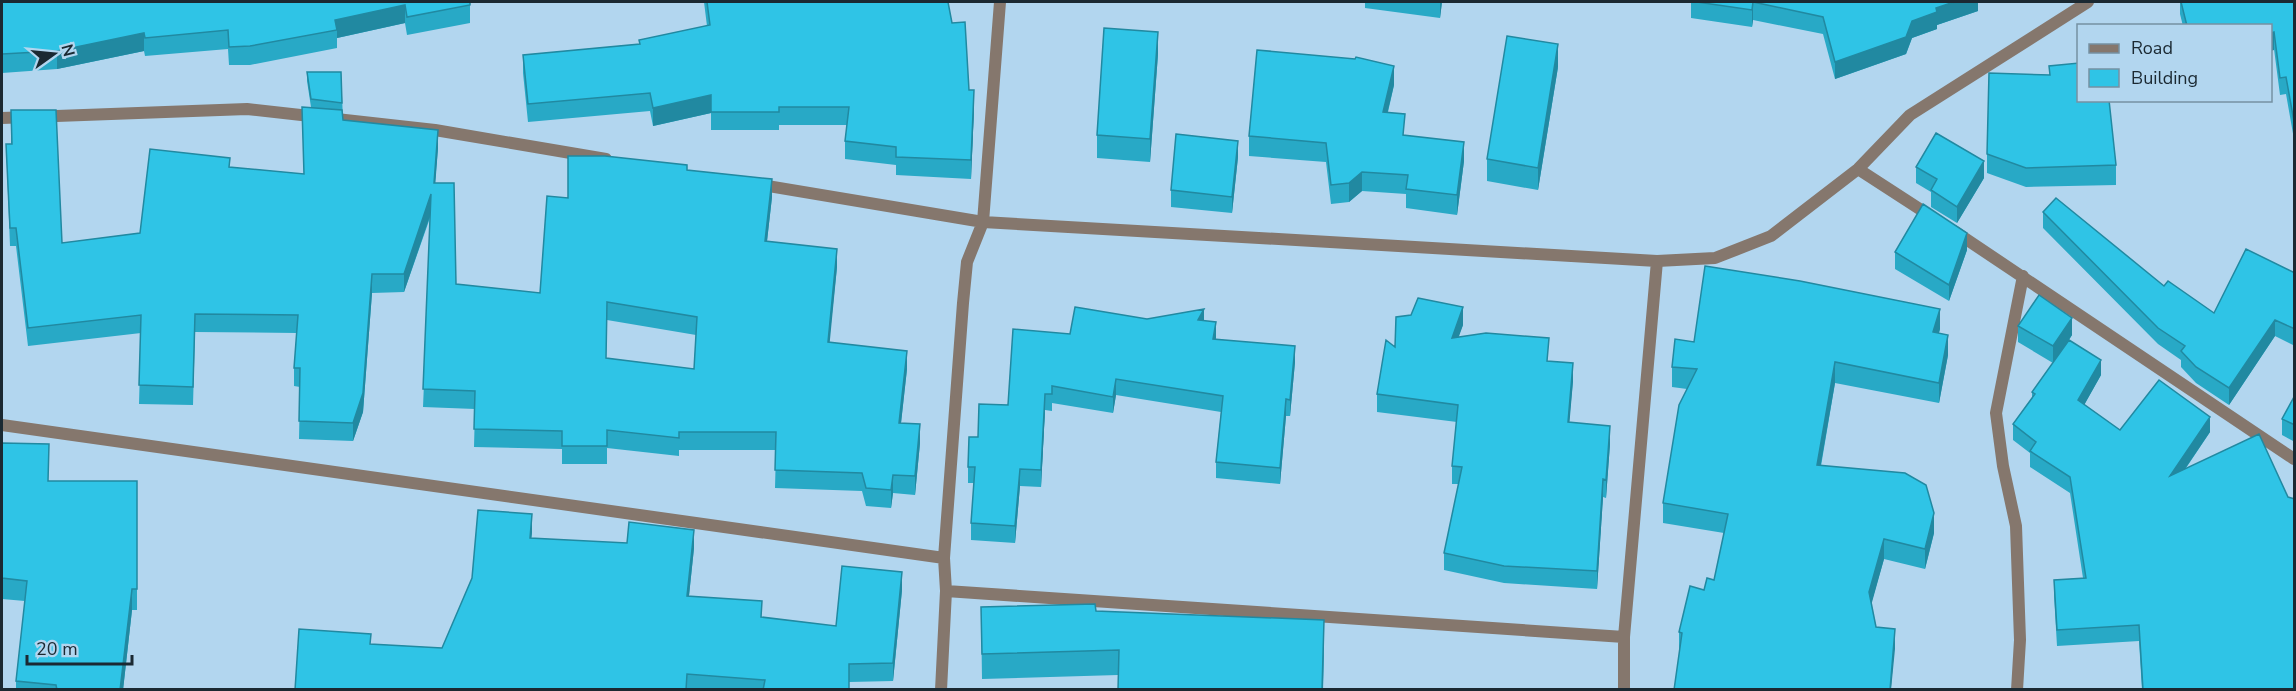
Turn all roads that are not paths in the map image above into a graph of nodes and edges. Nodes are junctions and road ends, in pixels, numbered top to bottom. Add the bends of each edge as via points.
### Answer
1 (1000, 2) edge
2 (2088, 2) edge
3 (2, 118) edge
4 (622, 161) edge
5 (1858, 169) junction
6 (738, 181) edge
7 (982, 222) junction
8 (1657, 261) junction
9 (2023, 276) junction
10 (2, 425) edge
11 (2295, 459) edge
12 (944, 558) junction
13 (946, 591) junction
14 (1624, 637) junction
15 (941, 690) edge
16 (1624, 690) edge
17 (2017, 690) edge

1 - 7 street
2 - 5 street via 1910,114
3 - 4 street via 247,109 435,130
5 - 8 street via 1771,236 1715,258
5 - 9 street
6 - 7 street
7 - 8 street
7 - 12 street via 967,261
8 - 14 street
9 - 11 street
9 - 17 street via 1996,413 2016,526 2020,639
10 - 12 street
12 - 13 street
13 - 14 street
13 - 15 street
14 - 16 street

